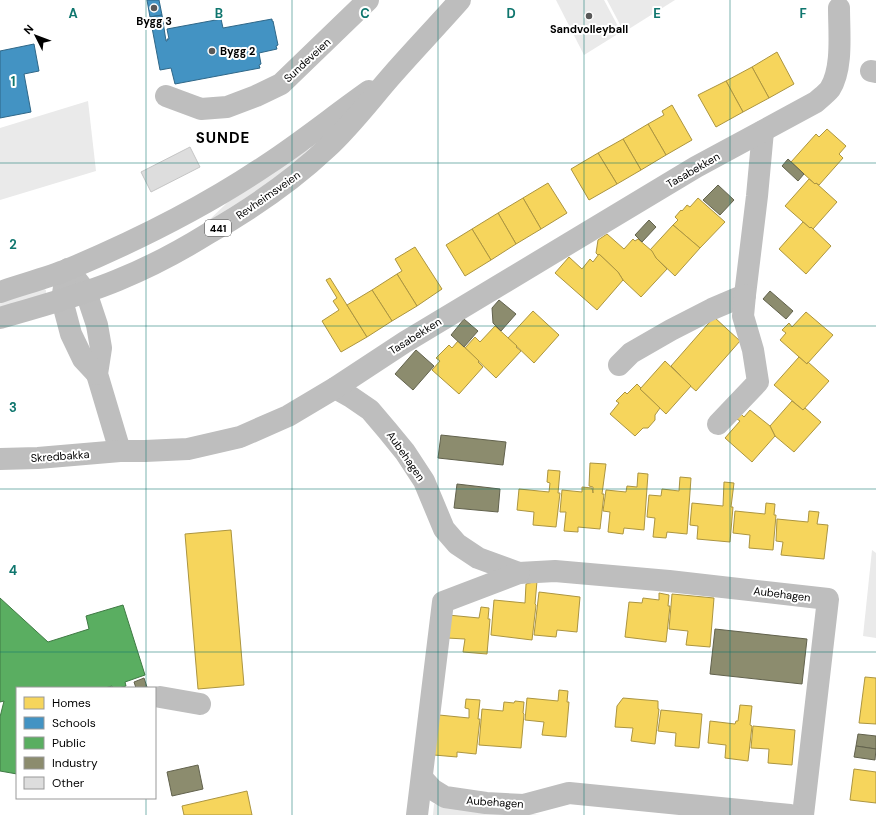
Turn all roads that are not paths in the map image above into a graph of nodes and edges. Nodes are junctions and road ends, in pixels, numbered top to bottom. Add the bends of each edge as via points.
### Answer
1 (368, 0) edge
2 (460, 0) edge
3 (839, 8) dead end
4 (394, 73) junction
5 (166, 96) dead end
6 (763, 131) junction
7 (68, 269) junction
8 (0, 292) edge
9 (86, 292) junction
10 (745, 295) junction
11 (62, 300) junction
12 (0, 318) edge
13 (619, 365) dead end
14 (97, 374) junction
15 (335, 388) junction
16 (718, 424) dead end
17 (120, 451) junction
18 (0, 459) edge
19 (519, 573) junction
20 (160, 697) dead end
21 (200, 704) dead end
22 (422, 778) junction
23 (417, 815) edge
24 (790, 815) edge
25 (803, 815) edge

1 - 5 street, Sundeveien via 281,84 227,107 200,109
2 - 4 main road, Revheimsveien / 441
3 - 6 street, Tasabekken via 838,68 829,90 816,102
4 - 7 main road, Revheimsveien / 441 via 267,165 224,191 149,232
4 - 9 main road, Revheimsveien / 441 via 351,124 300,173 190,245 119,280
6 - 10 street
6 - 15 street, Tasabekken via 696,167 405,342
7 - 8 main road, Revheimsveien / 441
7 - 9 street
7 - 11 street
9 - 11 main road, Revheimsveien / 441
9 - 14 street via 98,325 101,348
10 - 13 street via 671,330 631,353
10 - 16 street via 743,316 753,350 758,382
11 - 12 main road, Revheimsveien / 441
11 - 14 street via 71,334 83,359
14 - 17 street
15 - 17 street, Tasabekken via 288,416 240,437 188,449
15 - 19 street, Aubehagen via 370,410 405,452 424,481 444,529 457,544 478,558
17 - 18 street, Skredbakka
19 - 22 street, Aubehagen via 443,602
19 - 25 street, Aubehagen via 555,571 828,599
20 - 21 street
22 - 23 street, Aubehagen
22 - 24 street, Aubehagen via 432,789 445,797 486,803 524,806 569,793

